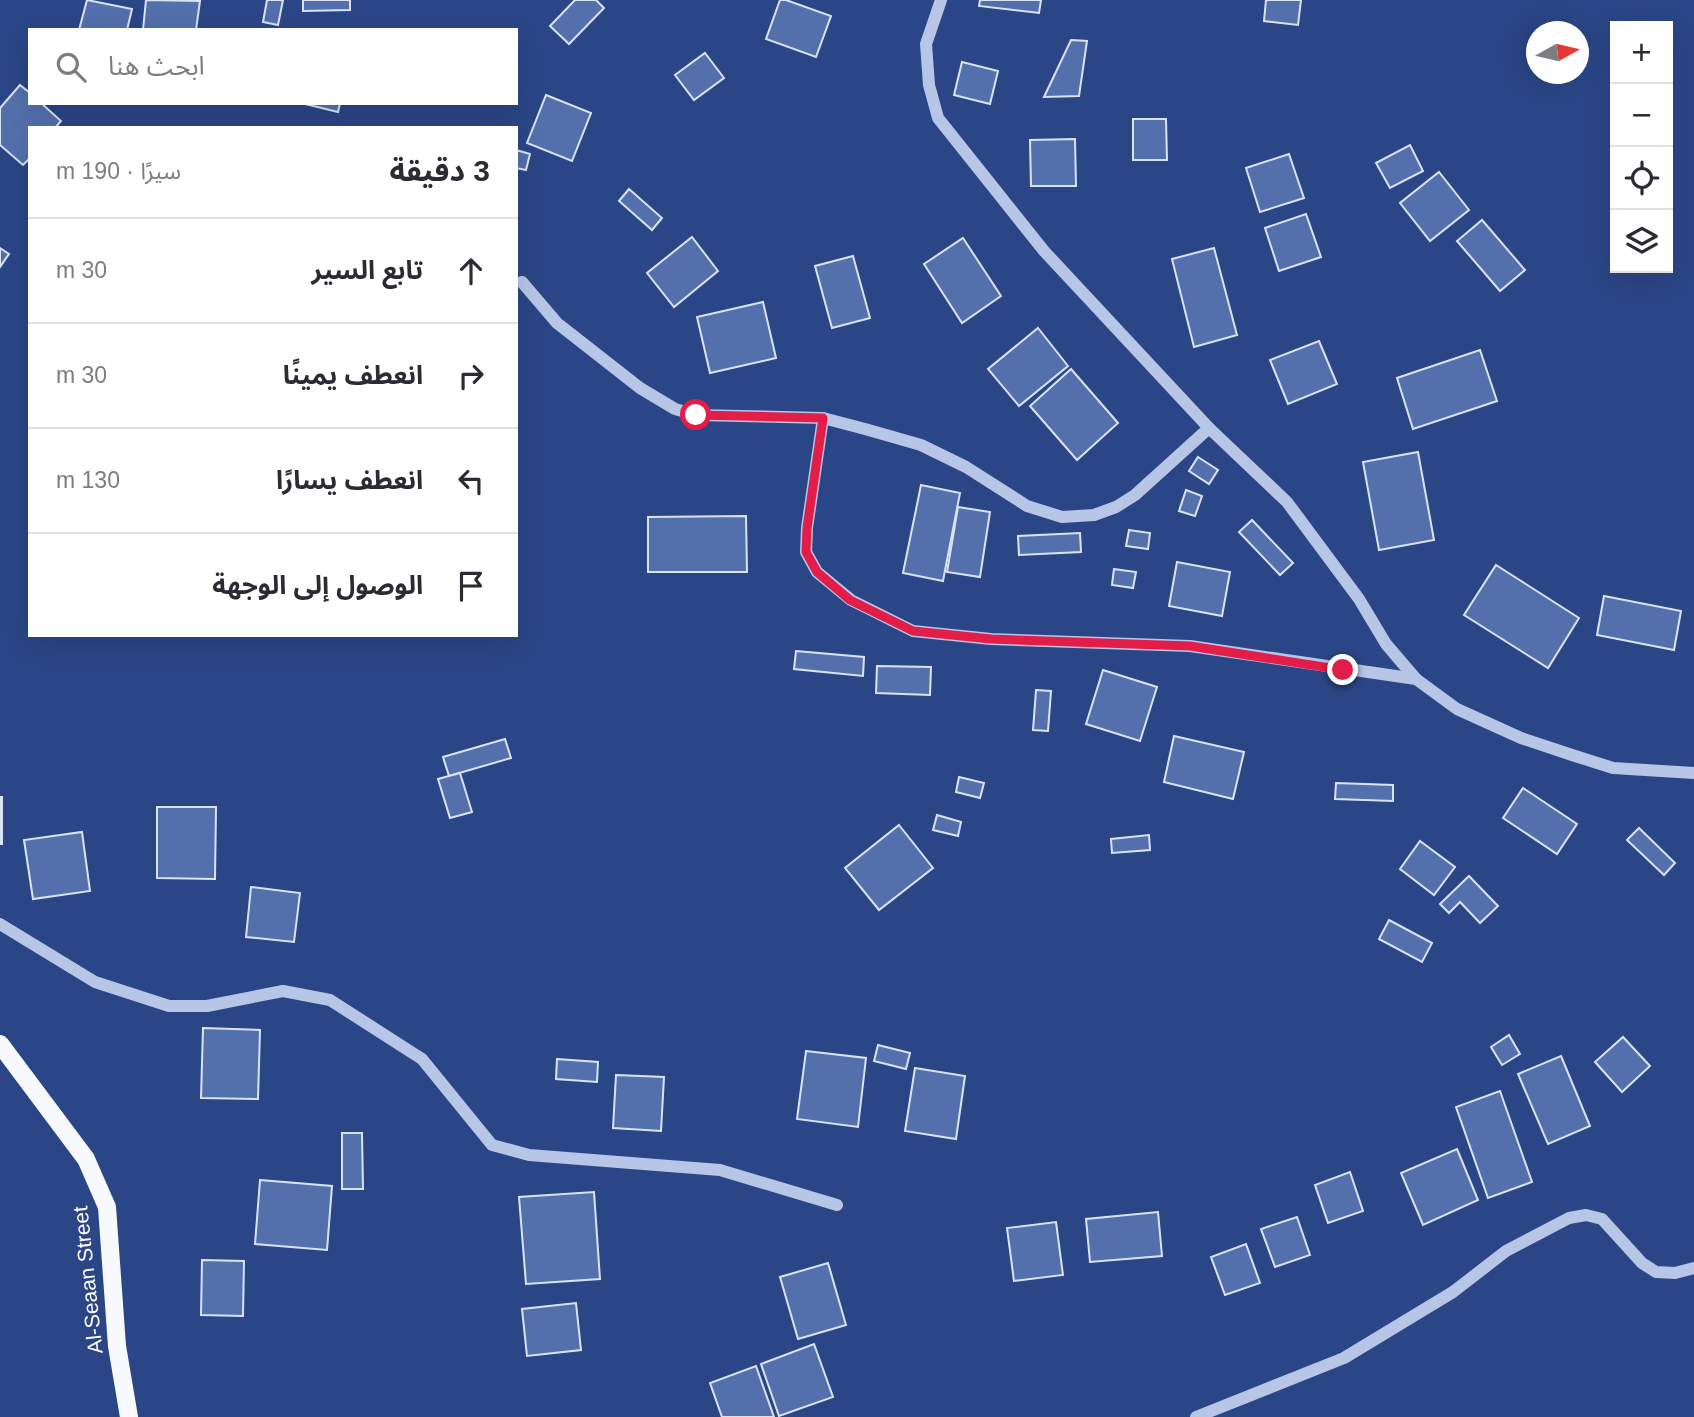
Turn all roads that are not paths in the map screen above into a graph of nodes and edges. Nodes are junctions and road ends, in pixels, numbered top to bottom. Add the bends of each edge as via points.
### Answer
1 (941, 0) edge
2 (522, 282) dead end
3 (823, 418) junction
4 (1209, 428) junction
5 (1416, 679) junction
6 (1694, 773) edge
7 (0, 924) edge
8 (0, 1044) edge
9 (837, 1205) dead end
10 (1694, 1268) edge
11 (129, 1417) edge
12 (1196, 1417) edge

1 - 4 street via 926,44 929,85 938,118 1044,251
2 - 3 street via 557,323 639,388 675,409 696,415
3 - 4 street via 920,445 966,467 1027,506 1062,517 1094,515 1135,495
3 - 5 street via 806,552 817,572 850,600 913,631 991,639 1190,646
4 - 5 street via 1287,502 1359,598 1386,644
5 - 6 street via 1457,709 1521,738 1614,768
7 - 9 street via 95,982 169,1006 207,1006 283,991 330,1000 422,1059 492,1146 529,1155 720,1170
8 - 11 main road, Al-Seaan Street via 86,1158 107,1207 117,1346
10 - 12 street via 1656,1272 1602,1219 1586,1215 1569,1218 1506,1251 1453,1292 1344,1358

